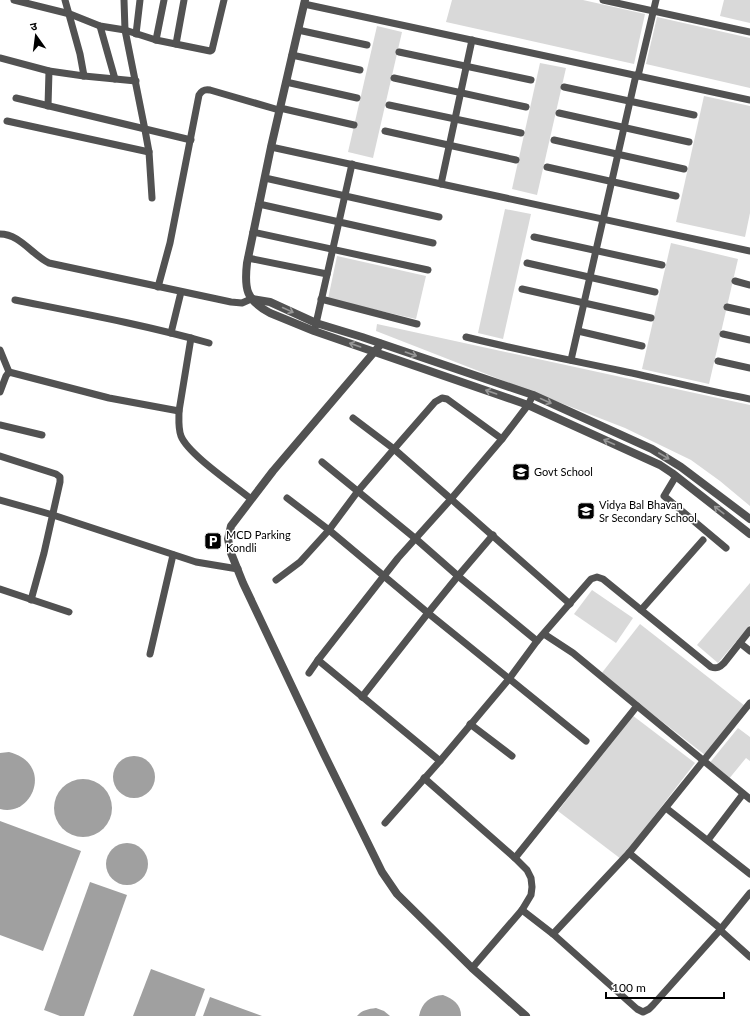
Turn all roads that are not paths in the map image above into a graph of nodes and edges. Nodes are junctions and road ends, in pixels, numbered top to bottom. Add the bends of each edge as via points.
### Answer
1 (14, 0) edge
2 (65, 0) edge
3 (124, 0) edge
4 (140, 0) edge
5 (164, 0) edge
6 (184, 0) edge
7 (224, 0) edge
8 (603, 0) edge
9 (656, 0) edge
10 (304, 2) edge
11 (653, 11) junction
12 (70, 14) junction
13 (100, 26) junction
14 (125, 30) junction
15 (298, 30) junction
16 (750, 32) edge
17 (136, 34) junction
18 (156, 40) junction
19 (472, 40) junction
20 (176, 44) junction
21 (367, 46) dead end
22 (399, 52) dead end
23 (292, 55) junction
24 (0, 58) edge
25 (466, 66) junction
26 (49, 70) junction
27 (360, 70) dead end
28 (84, 76) junction
29 (637, 76) junction
30 (394, 78) dead end
31 (115, 79) junction
32 (531, 80) dead end
33 (136, 81) junction
34 (286, 82) junction
35 (564, 87) dead end
36 (460, 93) junction
37 (16, 98) dead end
38 (357, 98) dead end
39 (750, 100) edge
40 (630, 102) junction
41 (389, 105) dead end
42 (48, 106) junction
43 (526, 107) dead end
44 (280, 109) junction
45 (559, 113) dead end
46 (694, 115) dead end
47 (455, 119) junction
48 (7, 121) dead end
49 (354, 125) dead end
50 (624, 128) junction
51 (146, 130) junction
52 (385, 131) dead end
53 (520, 133) dead end
54 (191, 140) junction
55 (554, 140) dead end
56 (689, 142) dead end
57 (449, 145) junction
58 (271, 147) junction
59 (149, 152) junction
60 (618, 154) junction
61 (516, 160) dead end
62 (352, 164) junction
63 (547, 167) dead end
64 (684, 169) dead end
65 (265, 178) junction
66 (612, 181) junction
67 (441, 184) junction
68 (345, 196) junction
69 (676, 196) dead end
70 (152, 198) dead end
71 (259, 204) junction
72 (439, 217) dead end
73 (604, 219) junction
74 (339, 222) junction
75 (253, 232) junction
76 (0, 234) edge
77 (534, 237) dead end
78 (433, 243) dead end
79 (332, 250) junction
80 (596, 250) junction
81 (750, 250) edge
82 (248, 258) junction
83 (527, 263) dead end
84 (662, 265) dead end
85 (428, 270) dead end
86 (327, 274) junction
87 (590, 277) junction
88 (735, 281) dead end
89 (750, 284) edge
90 (158, 287) junction
91 (522, 289) dead end
92 (181, 292) junction
93 (655, 292) dead end
94 (251, 299) junction
95 (321, 299) junction
96 (16, 300) dead end
97 (584, 303) junction
98 (727, 307) dead end
99 (750, 312) edge
100 (650, 318) dead end
101 (417, 324) dead end
102 (315, 327) junction
103 (578, 331) junction
104 (172, 332) junction
105 (723, 334) dead end
106 (466, 337) dead end
107 (191, 338) junction
108 (750, 340) edge
109 (209, 343) dead end
110 (381, 344) junction
111 (642, 346) dead end
112 (0, 350) edge
113 (374, 352) junction
114 (571, 360) junction
115 (718, 361) dead end
116 (750, 368) edge
117 (9, 372) junction
118 (0, 392) edge
119 (533, 395) junction
120 (750, 399) edge
121 (528, 405) junction
122 (179, 411) junction
123 (354, 418) dead end
124 (0, 425) edge
125 (42, 435) dead end
126 (502, 438) junction
127 (394, 449) junction
128 (0, 456) edge
129 (322, 462) dead end
130 (676, 476) junction
131 (358, 491) junction
132 (287, 498) dead end
133 (251, 499) junction
134 (451, 499) junction
135 (0, 500) edge
136 (53, 514) junction
137 (750, 520) edge
138 (329, 530) junction
139 (750, 534) edge
140 (493, 535) junction
141 (416, 539) junction
142 (703, 540) dead end
143 (726, 548) dead end
144 (173, 555) junction
145 (238, 569) junction
146 (458, 576) junction
147 (384, 577) junction
148 (276, 580) dead end
149 (0, 589) edge
150 (31, 600) junction
151 (570, 604) junction
152 (641, 610) junction
153 (69, 612) dead end
154 (428, 613) junction
155 (750, 630) edge
156 (544, 634) junction
157 (537, 642) junction
158 (740, 643) junction
159 (750, 651) edge
160 (150, 654) dead end
161 (318, 660) junction
162 (308, 673) dead end
163 (508, 678) junction
164 (362, 697) junction
165 (750, 703) edge
166 (637, 706) junction
167 (470, 724) junction
168 (586, 741) dead end
169 (512, 756) dead end
170 (440, 761) junction
171 (703, 761) junction
172 (424, 778) junction
173 (743, 794) junction
174 (750, 799) edge
175 (666, 808) junction
176 (385, 823) dead end
177 (708, 840) junction
178 (629, 853) junction
179 (515, 858) junction
180 (750, 874) edge
181 (750, 894) edge
182 (522, 910) junction
183 (720, 930) junction
184 (553, 934) junction
185 (750, 957) edge
186 (472, 968) junction
187 (526, 1016) edge

1 - 12 street
2 - 12 street
3 - 14 street
4 - 17 street
5 - 18 street
6 - 20 street
7 - 20 street via 212,50
8 - 11 street
9 - 11 street
10 - 15 street
10 - 19 street
11 - 16 street
11 - 29 street
12 - 13 street
12 - 28 street
13 - 14 street
13 - 31 street
14 - 17 street
14 - 33 street
15 - 21 street
15 - 23 street
17 - 18 street
18 - 20 street
19 - 25 street
19 - 29 street
22 - 25 street
23 - 27 street
23 - 34 street
24 - 26 street
25 - 32 street
25 - 36 street
26 - 28 street
26 - 42 street
28 - 31 street
29 - 39 street
29 - 40 street
30 - 36 street
31 - 33 street
33 - 51 street
34 - 38 street
34 - 44 street
35 - 40 street
36 - 43 street
36 - 47 street
37 - 42 street
40 - 46 street
40 - 50 street
41 - 47 street
42 - 51 street
44 - 49 street
44 - 54 street via 210,90 201,91
44 - 58 street
45 - 50 street
47 - 53 street
47 - 57 street
48 - 59 street
50 - 56 street
50 - 60 street
51 - 54 street
51 - 59 street
52 - 57 street
54 - 90 street via 170,243
55 - 60 street
57 - 61 street
57 - 67 street
58 - 62 street
58 - 65 street
59 - 70 street
60 - 64 street
60 - 66 street
62 - 67 street
62 - 68 street
63 - 66 street
65 - 68 street
65 - 71 street
66 - 69 street
66 - 73 street
67 - 73 street
68 - 72 street
68 - 74 street
71 - 74 street
71 - 75 street
73 - 80 street
73 - 81 street
74 - 78 street
74 - 79 street
75 - 79 street
75 - 82 street
76 - 90 street via 12,236 41,260 49,263
77 - 80 street
79 - 85 street
79 - 86 street
80 - 84 street
80 - 87 street
82 - 86 street
82 - 94 street via 245,279
83 - 87 street
86 - 95 street
87 - 93 street
87 - 97 street
88 - 89 street
90 - 92 street
91 - 97 street
92 - 94 street via 242,304
92 - 104 street
94 - 102 street via 270,302
95 - 101 street
95 - 102 street
96 - 104 street
97 - 100 street
97 - 103 street
98 - 99 street
102 - 110 street
113 -> 102 street
103 - 111 street
103 - 114 street
104 - 107 street
105 - 108 street
106 - 114 street
107 - 109 street
107 - 122 street
110 - 113 street
110 -> 119 street
112 - 117 street
121 -> 113 street
113 - 133 street
114 - 120 street
115 - 116 street
117 - 118 street
117 - 122 street via 109,398
119 - 121 street
119 -> 137 street via 668,458
121 - 126 street
130 -> 121 street via 660,465
122 - 133 street via 179,430 189,449
123 - 127 street
124 - 125 street
126 - 127 street via 442,398 435,402
126 - 134 street
127 - 131 street
127 - 134 street
128 - 136 street via 60,477
129 - 131 street
139 -> 130 street
130 - 143 street via 664,496
131 - 138 street
131 - 141 street
132 - 138 street
133 - 145 street via 230,526 230,553
134 - 140 street
134 - 141 street
135 - 136 street
136 - 144 street
136 - 150 street
138 - 147 street
138 - 148 street via 300,562
140 - 146 street
140 - 151 street
141 - 146 street
141 - 147 street
142 - 152 street
144 - 145 street via 196,562
144 - 160 street
145 - 186 street via 319,745 382,872 397,894
146 - 154 street
146 - 157 street
147 - 154 street
147 - 161 street
149 - 150 street
150 - 153 street
151 - 152 street via 591,579 597,577
151 - 156 street
152 - 158 street via 715,668 724,663
154 - 163 street
154 - 164 street
155 - 158 street
156 - 157 street
156 - 166 street via 573,653
157 - 163 street
158 - 159 street
161 - 162 street
161 - 164 street
163 - 167 street
163 - 168 street
164 - 170 street
165 - 171 street
166 - 171 street
166 - 179 street
167 - 169 street
167 - 170 street
170 - 172 street
171 - 173 street
171 - 175 street
172 - 176 street
172 - 179 street
173 - 174 street
173 - 177 street
175 - 177 street
175 - 178 street
177 - 180 street
178 - 183 street
178 - 184 street
179 - 182 street via 531,878 531,895
181 - 183 street
182 - 184 street
182 - 186 street
183 - 184 street via 649,1010 643,1012
183 - 185 street
186 - 187 street

